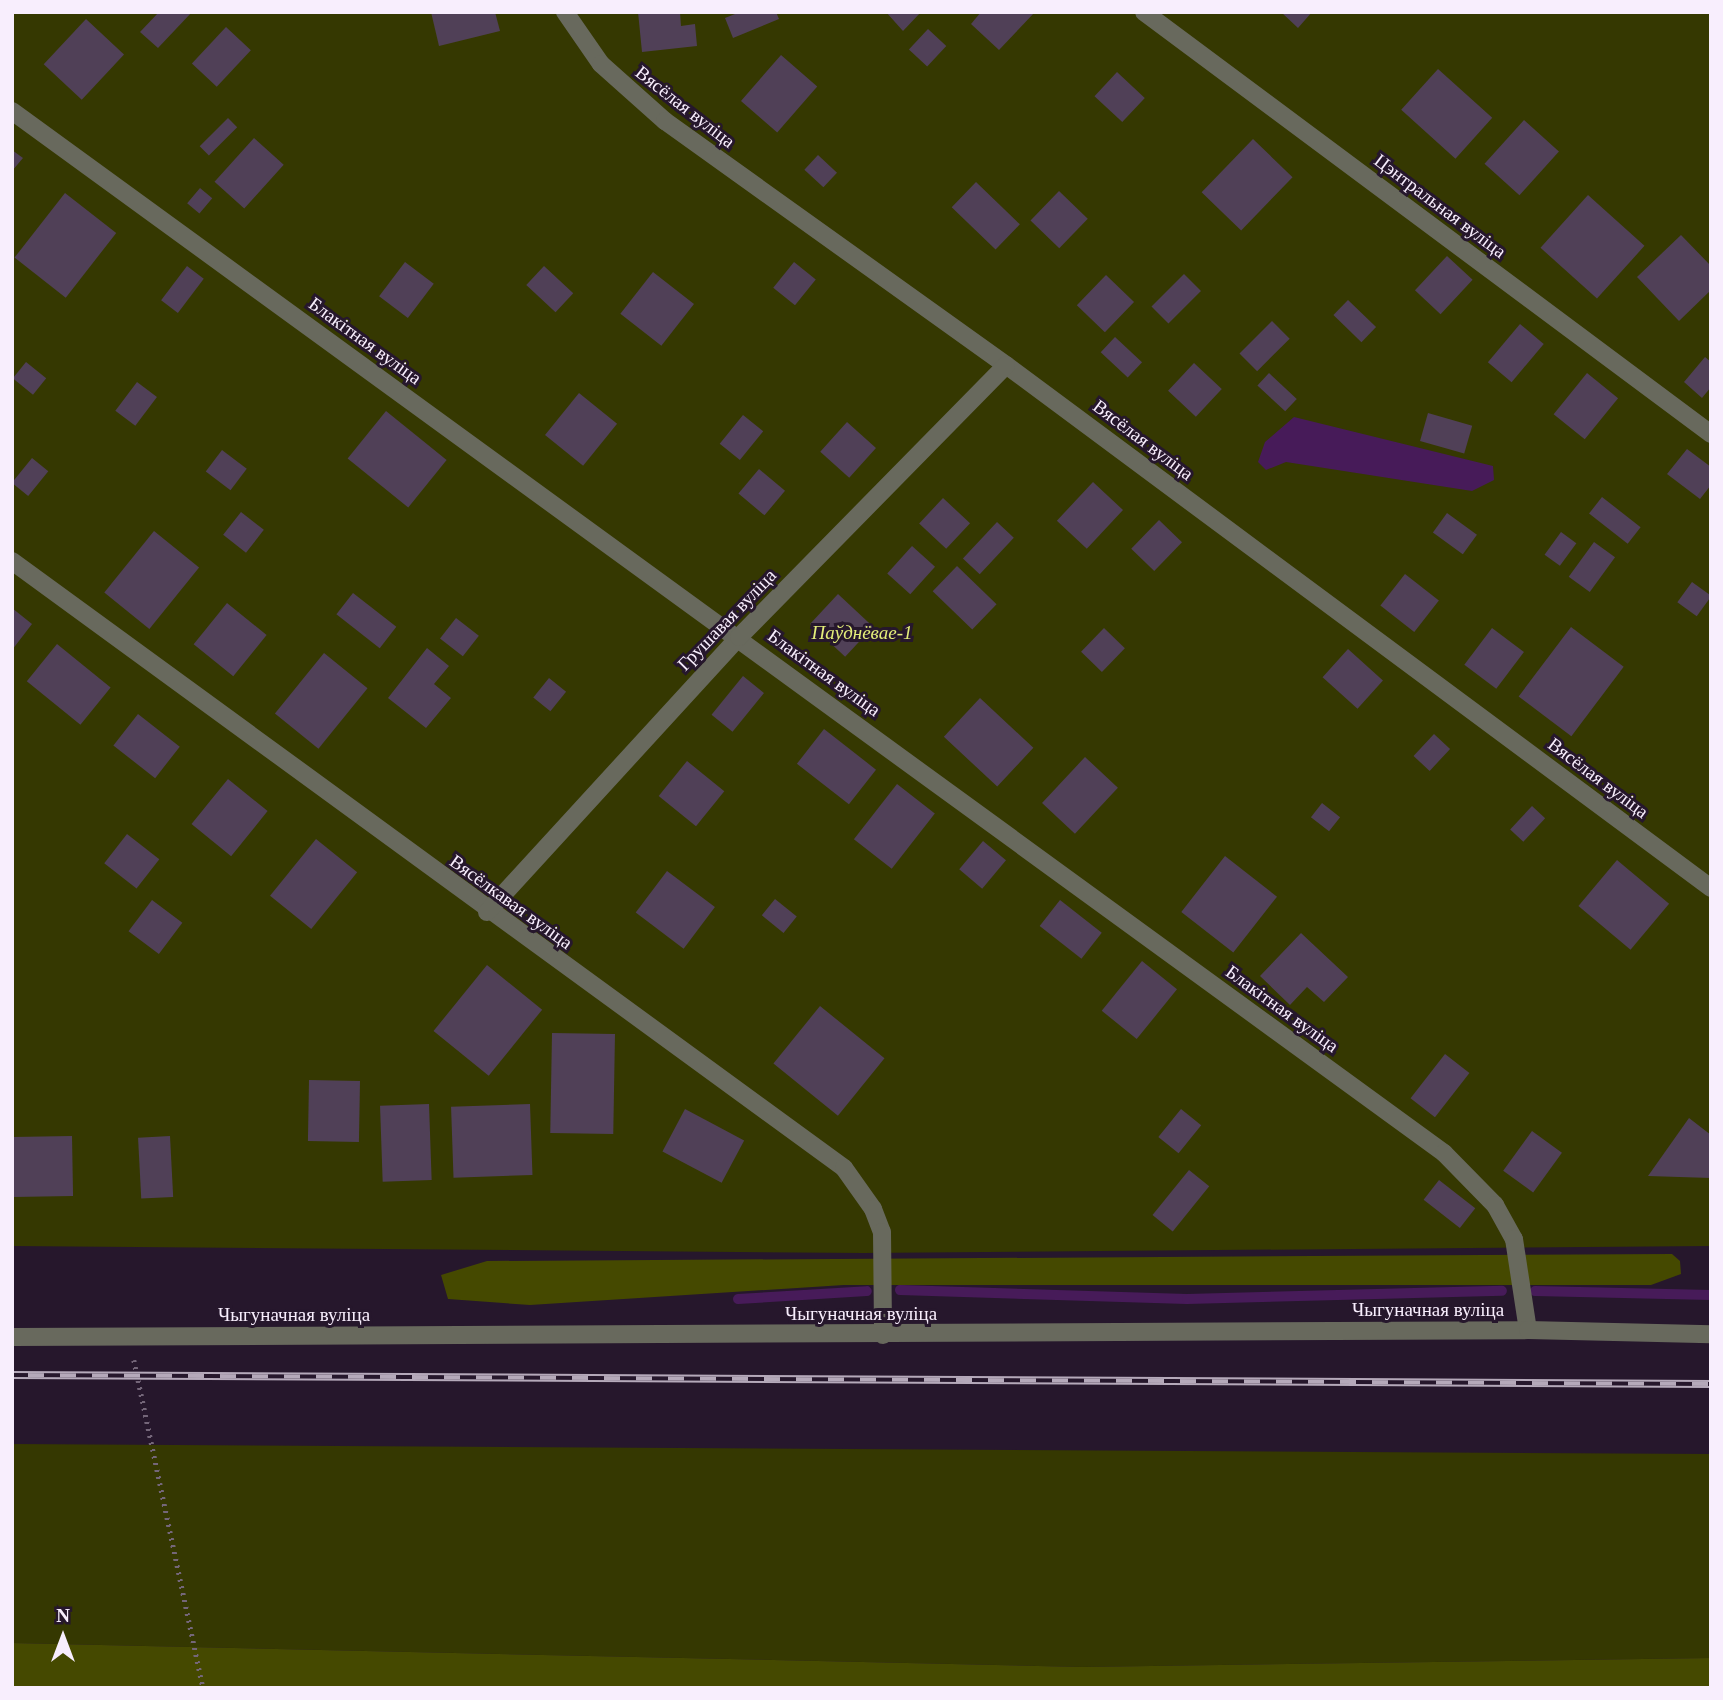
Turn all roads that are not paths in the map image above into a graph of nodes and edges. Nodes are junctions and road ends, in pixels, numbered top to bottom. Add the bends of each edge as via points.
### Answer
1 (565, 12) edge
2 (1144, 12) edge
3 (12, 111) edge
4 (1006, 365) junction
5 (1711, 434) edge
6 (12, 561) edge
7 (739, 637) junction
8 (1711, 888) edge
9 (487, 912) junction
10 (1528, 1330) junction
11 (1711, 1334) edge
12 (883, 1335) junction
13 (12, 1337) edge

1 - 4 lane, Вясёлая вуліца via 601,64 630,94
2 - 5 lane, Цэнтральная вуліца
3 - 7 lane, Блакітная вуліца
4 - 7 lane, Грушавая вуліца
4 - 8 lane, Вясёлая вуліца
6 - 9 lane, Вясёлкавая вуліца
7 - 9 lane, Грушавая вуліца
7 - 10 lane, Блакітная вуліца via 1470,1176 1514,1239
9 - 12 lane, Вясёлкавая вуліца via 844,1168 873,1209 882,1232
10 - 11 lane, Чыгуначная вуліца
10 - 12 lane, Чыгуначная вуліца
12 - 13 lane, Чыгуначная вуліца

